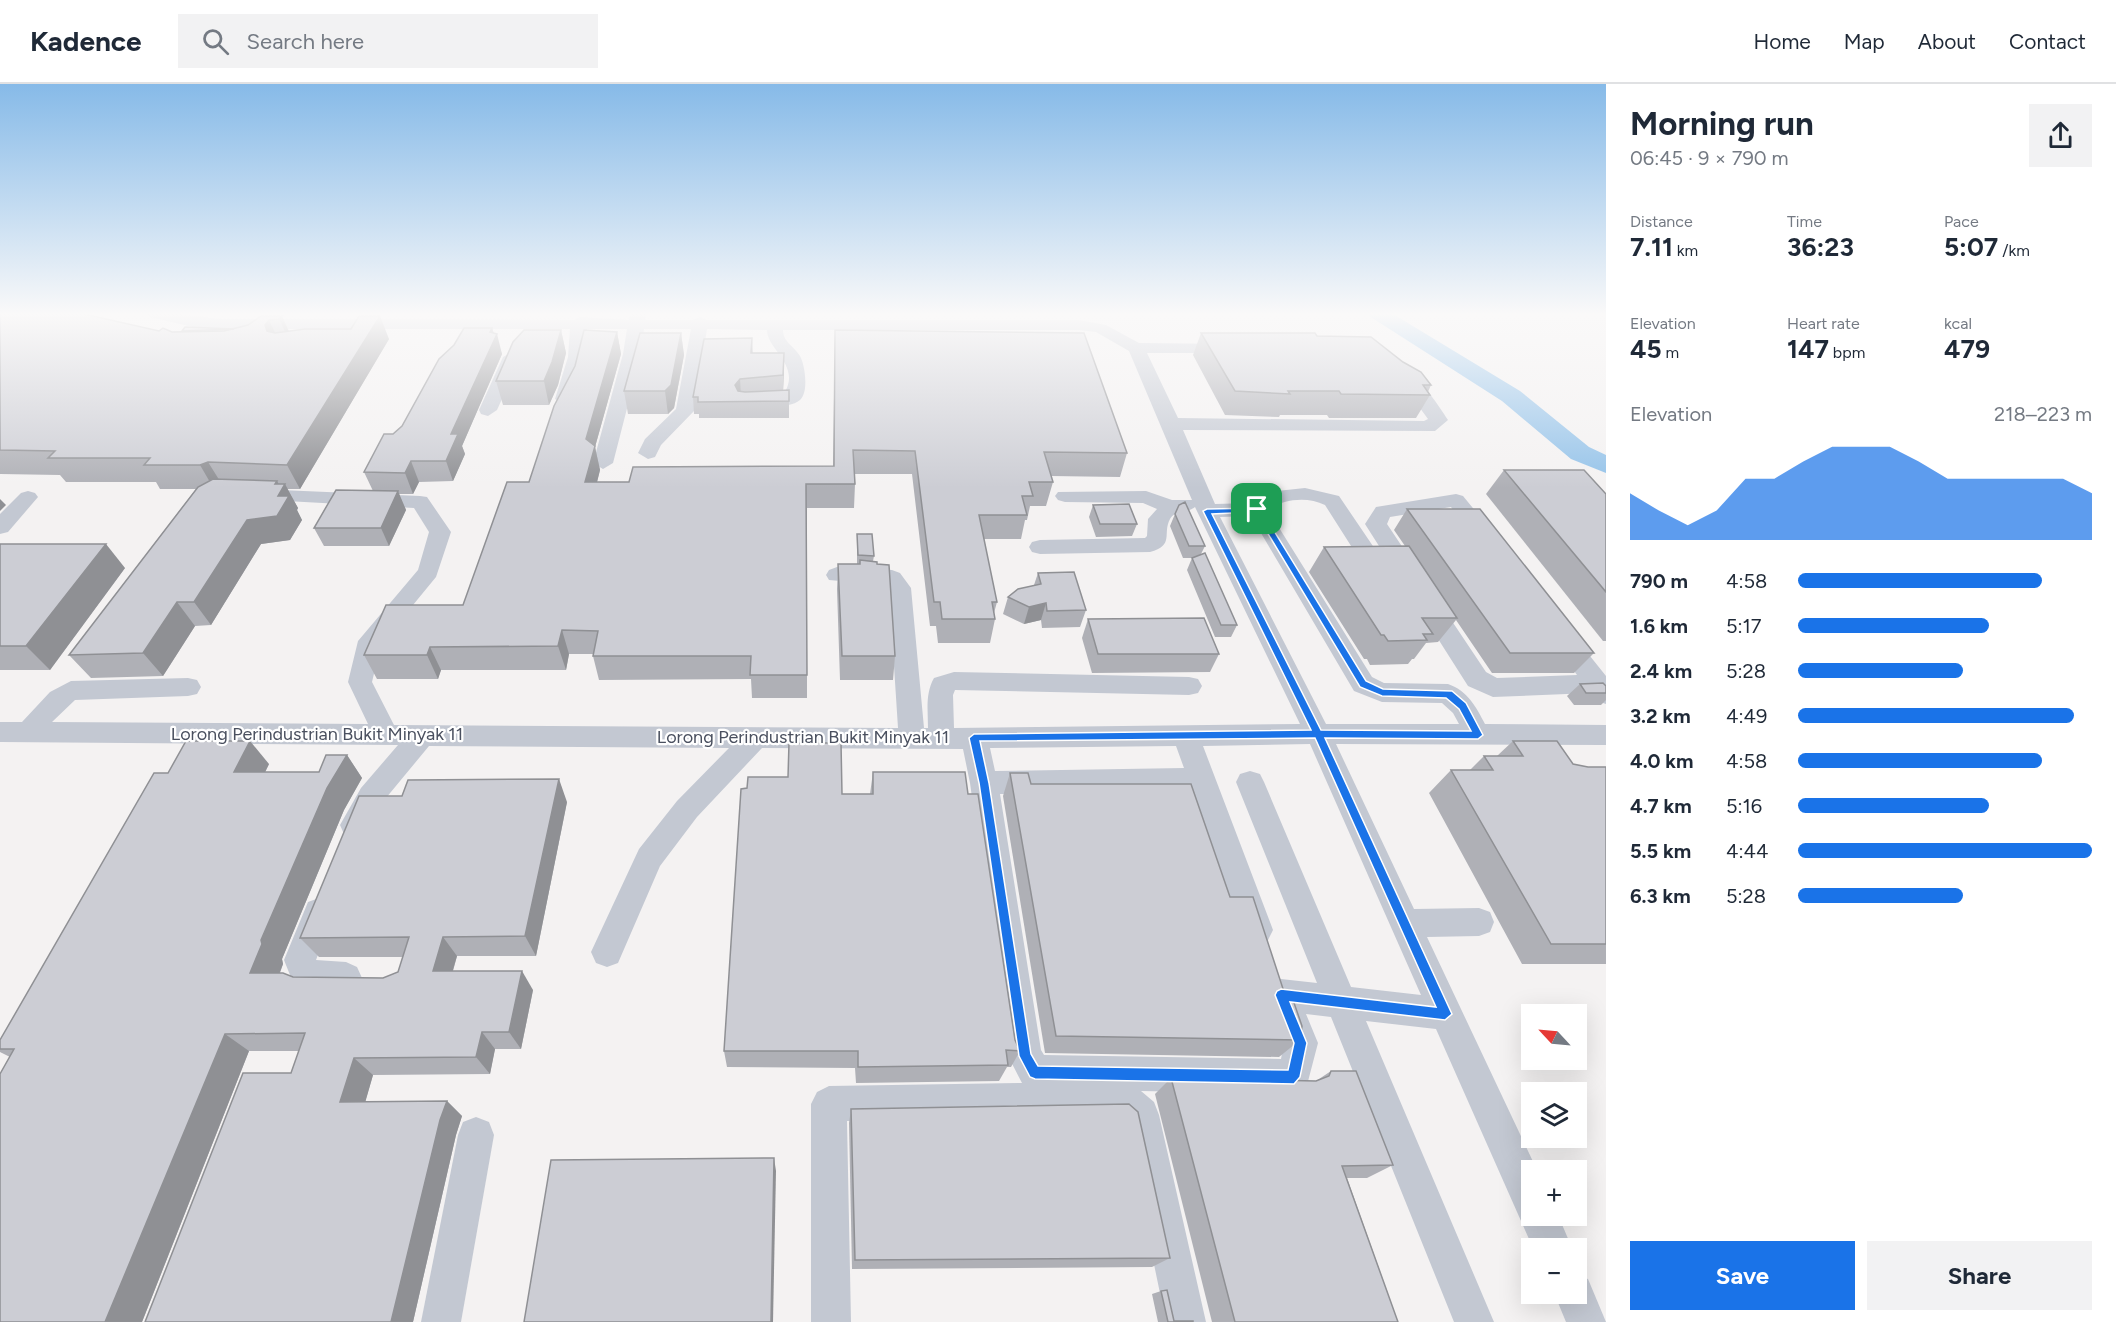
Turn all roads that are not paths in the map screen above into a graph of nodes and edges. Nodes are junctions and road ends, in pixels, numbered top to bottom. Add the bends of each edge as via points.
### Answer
1 (505, 372) edge
2 (573, 372) edge
3 (627, 372) edge
4 (692, 372) edge
5 (795, 372) edge
6 (1147, 372) edge
7 (1393, 372) edge
8 (747, 402) edge
9 (488, 410) dead end
10 (555, 419) edge
11 (1171, 424) junction
12 (648, 453) dead end
13 (603, 463) dead end
14 (235, 494) edge
15 (1065, 496) dead end
16 (28, 497) dead end
17 (1170, 507) junction
18 (1206, 508) junction
19 (1257, 509) junction
20 (0, 527) edge
21 (1040, 547) dead end
22 (1368, 555) edge
23 (1499, 555) edge
24 (837, 575) edge
25 (1548, 619) edge
26 (1189, 686) dead end
27 (188, 687) dead end
28 (1602, 689) edge
29 (0, 732) edge
30 (29, 732) junction
31 (1318, 734) junction
32 (386, 735) junction
33 (422, 735) junction
34 (1478, 735) junction
35 (1606, 735) edge
36 (1186, 736) junction
37 (756, 737) junction
38 (942, 738) junction
39 (974, 738) junction
40 (912, 739) junction
41 (1202, 779) junction
42 (1250, 782) dead end
43 (984, 783) junction
44 (343, 852) edge
45 (330, 884) edge
46 (1479, 922) dead end
47 (1403, 923) junction
48 (607, 952) dead end
49 (1273, 974) junction
50 (378, 978) edge
51 (1341, 1002) junction
52 (1445, 1014) junction
53 (476, 1135) dead end
54 (1521, 1177) edge
55 (1579, 1304) edge
56 (441, 1322) edge
57 (831, 1322) edge
58 (1186, 1322) edge
59 (1474, 1322) edge
60 (1587, 1322) edge

1 - 9 street
2 - 10 street
3 - 13 street
4 - 12 street via 685,411 652,443
5 - 8 street via 793,397
6 - 11 street
7 - 11 street via 1414,389 1439,420 1428,427
11 - 18 street
14 - 32 street via 420,502 440,532 429,572 370,641 360,682
15 - 17 street via 1146,496
16 - 20 street
17 - 18 street
17 - 21 street via 1159,519 1158,538 1150,545
18 - 19 street
18 - 31 street
19 - 22 street via 1274,496 1324,497 1332,501
19 - 34 street via 1363,684 1382,692 1448,694 1462,706
23 - 28 street via 1456,500 1383,512 1376,524 1477,679 1492,688
24 - 40 street via 892,578 900,588
25 - 28 street
26 - 38 street via 954,681 943,685 940,695
27 - 30 street via 71,691 48,708
29 - 30 street, Lorong Perindustrian Bukit Minyak 11
30 - 32 street, Lorong Perindustrian Bukit Minyak 11
31 - 34 street, Lorong Perindustrian Bukit Minyak 11
31 - 36 street, Lorong Perindustrian Bukit Minyak 11
31 - 47 street
32 - 33 street, Lorong Perindustrian Bukit Minyak 11
33 - 37 street, Lorong Perindustrian Bukit Minyak 11
33 - 44 street via 370,796
34 - 35 street, Lorong Perindustrian Bukit Minyak 11
36 - 39 street, Lorong Perindustrian Bukit Minyak 11
36 - 41 street
37 - 40 street, Lorong Perindustrian Bukit Minyak 11
37 - 48 street via 687,809 649,858
38 - 39 street, Lorong Perindustrian Bukit Minyak 11
38 - 40 street, Lorong Perindustrian Bukit Minyak 11
39 - 43 street
41 - 43 street
41 - 49 street
42 - 51 street
43 - 49 street via 1025,1056 1035,1072 1294,1077 1301,1043
45 - 50 street via 300,960 305,974
46 - 47 street
47 - 52 street
49 - 51 street
51 - 52 street
51 - 59 street
52 - 54 street
53 - 56 street
55 - 60 street
57 - 58 street via 829,1104 1123,1099 1141,1115

